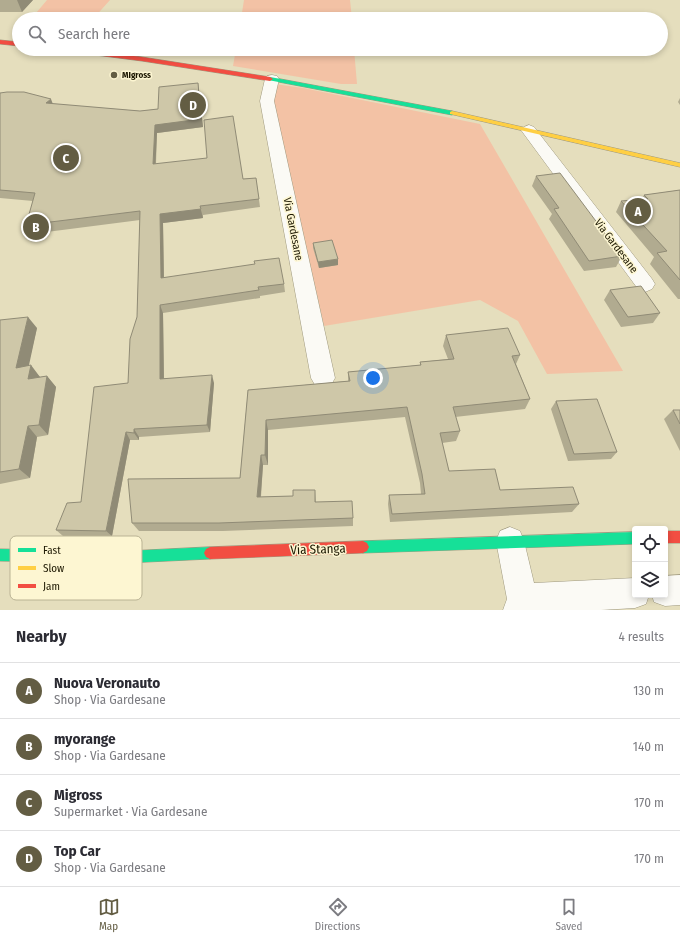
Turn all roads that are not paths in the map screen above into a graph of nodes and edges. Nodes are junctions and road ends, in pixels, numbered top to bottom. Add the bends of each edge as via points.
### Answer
1 (0, 42) edge
2 (12, 43) edge
3 (117, 56) edge
4 (272, 79) junction
5 (529, 130) junction
6 (680, 165) edge
7 (645, 284) dead end
8 (323, 378) dead end
9 (668, 537) edge
10 (680, 537) edge
11 (632, 538) edge
12 (510, 541) junction
13 (0, 555) edge
14 (10, 555) edge
15 (142, 556) edge
16 (680, 590) edge
17 (668, 591) edge
18 (632, 593) edge
19 (520, 604) edge

1 - 2 main road
3 - 4 main road
4 - 5 main road
4 - 8 street, Via Gardesane via 267,101
5 - 6 main road
5 - 7 street, Via Gardesane
9 - 10 main road
11 - 12 main road, Via Stanga
12 - 15 main road, Via Stanga
12 - 19 street
13 - 14 main road, Via Stanga
16 - 17 street
18 - 19 street

